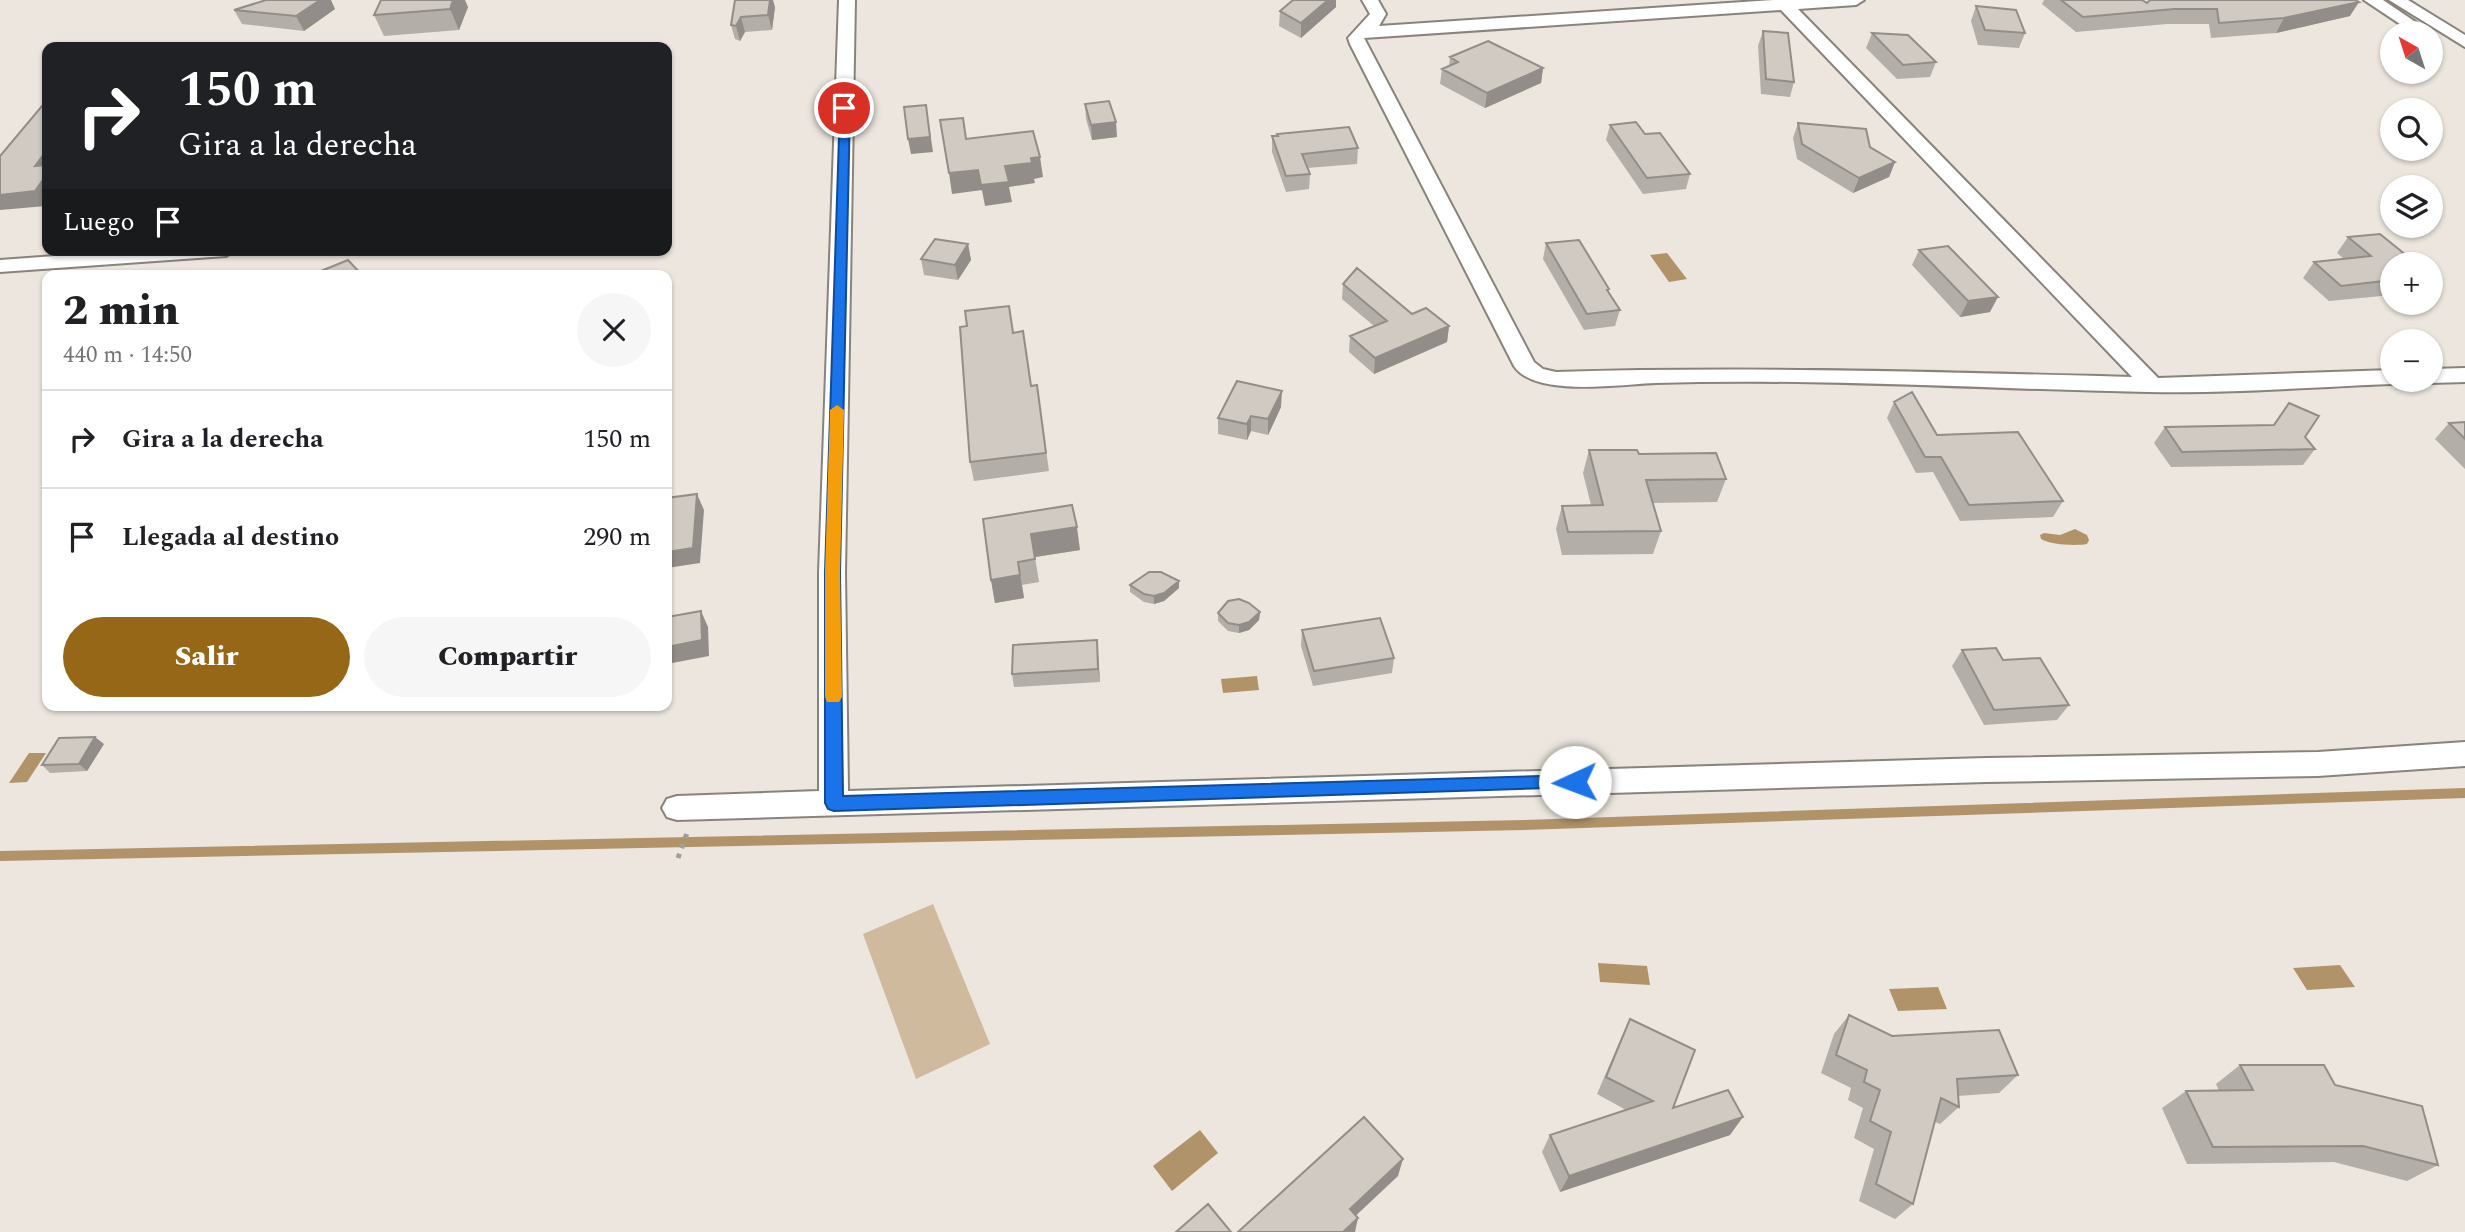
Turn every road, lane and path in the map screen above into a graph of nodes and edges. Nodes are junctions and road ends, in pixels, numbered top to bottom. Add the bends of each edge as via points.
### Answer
1 (847, 0) edge
2 (1370, 0) edge
3 (1696, 0) edge
4 (1856, 0) edge
5 (2372, 0) edge
6 (2397, 0) edge
7 (1783, 2) edge
8 (2406, 21) edge
9 (1368, 26) junction
10 (2465, 42) edge
11 (2443, 44) edge
12 (2465, 58) edge
13 (141, 256) edge
14 (0, 266) edge
15 (2465, 375) edge
16 (2443, 376) edge
17 (2380, 377) edge
18 (2152, 385) junction
19 (2465, 754) edge
20 (834, 803) junction
21 (682, 819) joint
22 (678, 858) dead end

1 - 20 street via 832,573
2 - 9 street via 1378,14
3 - 9 street
4 - 7 street
5 - 8 street
6 - 10 street
7 - 9 street
7 - 18 street
9 - 18 street via 1356,38 1358,44 1525,366 1536,375 1556,379 1829,376
11 - 12 street
13 - 14 street
15 - 16 street
17 - 18 street
19 - 20 street via 2318,764
20 - 21 street
21 - 22 path

